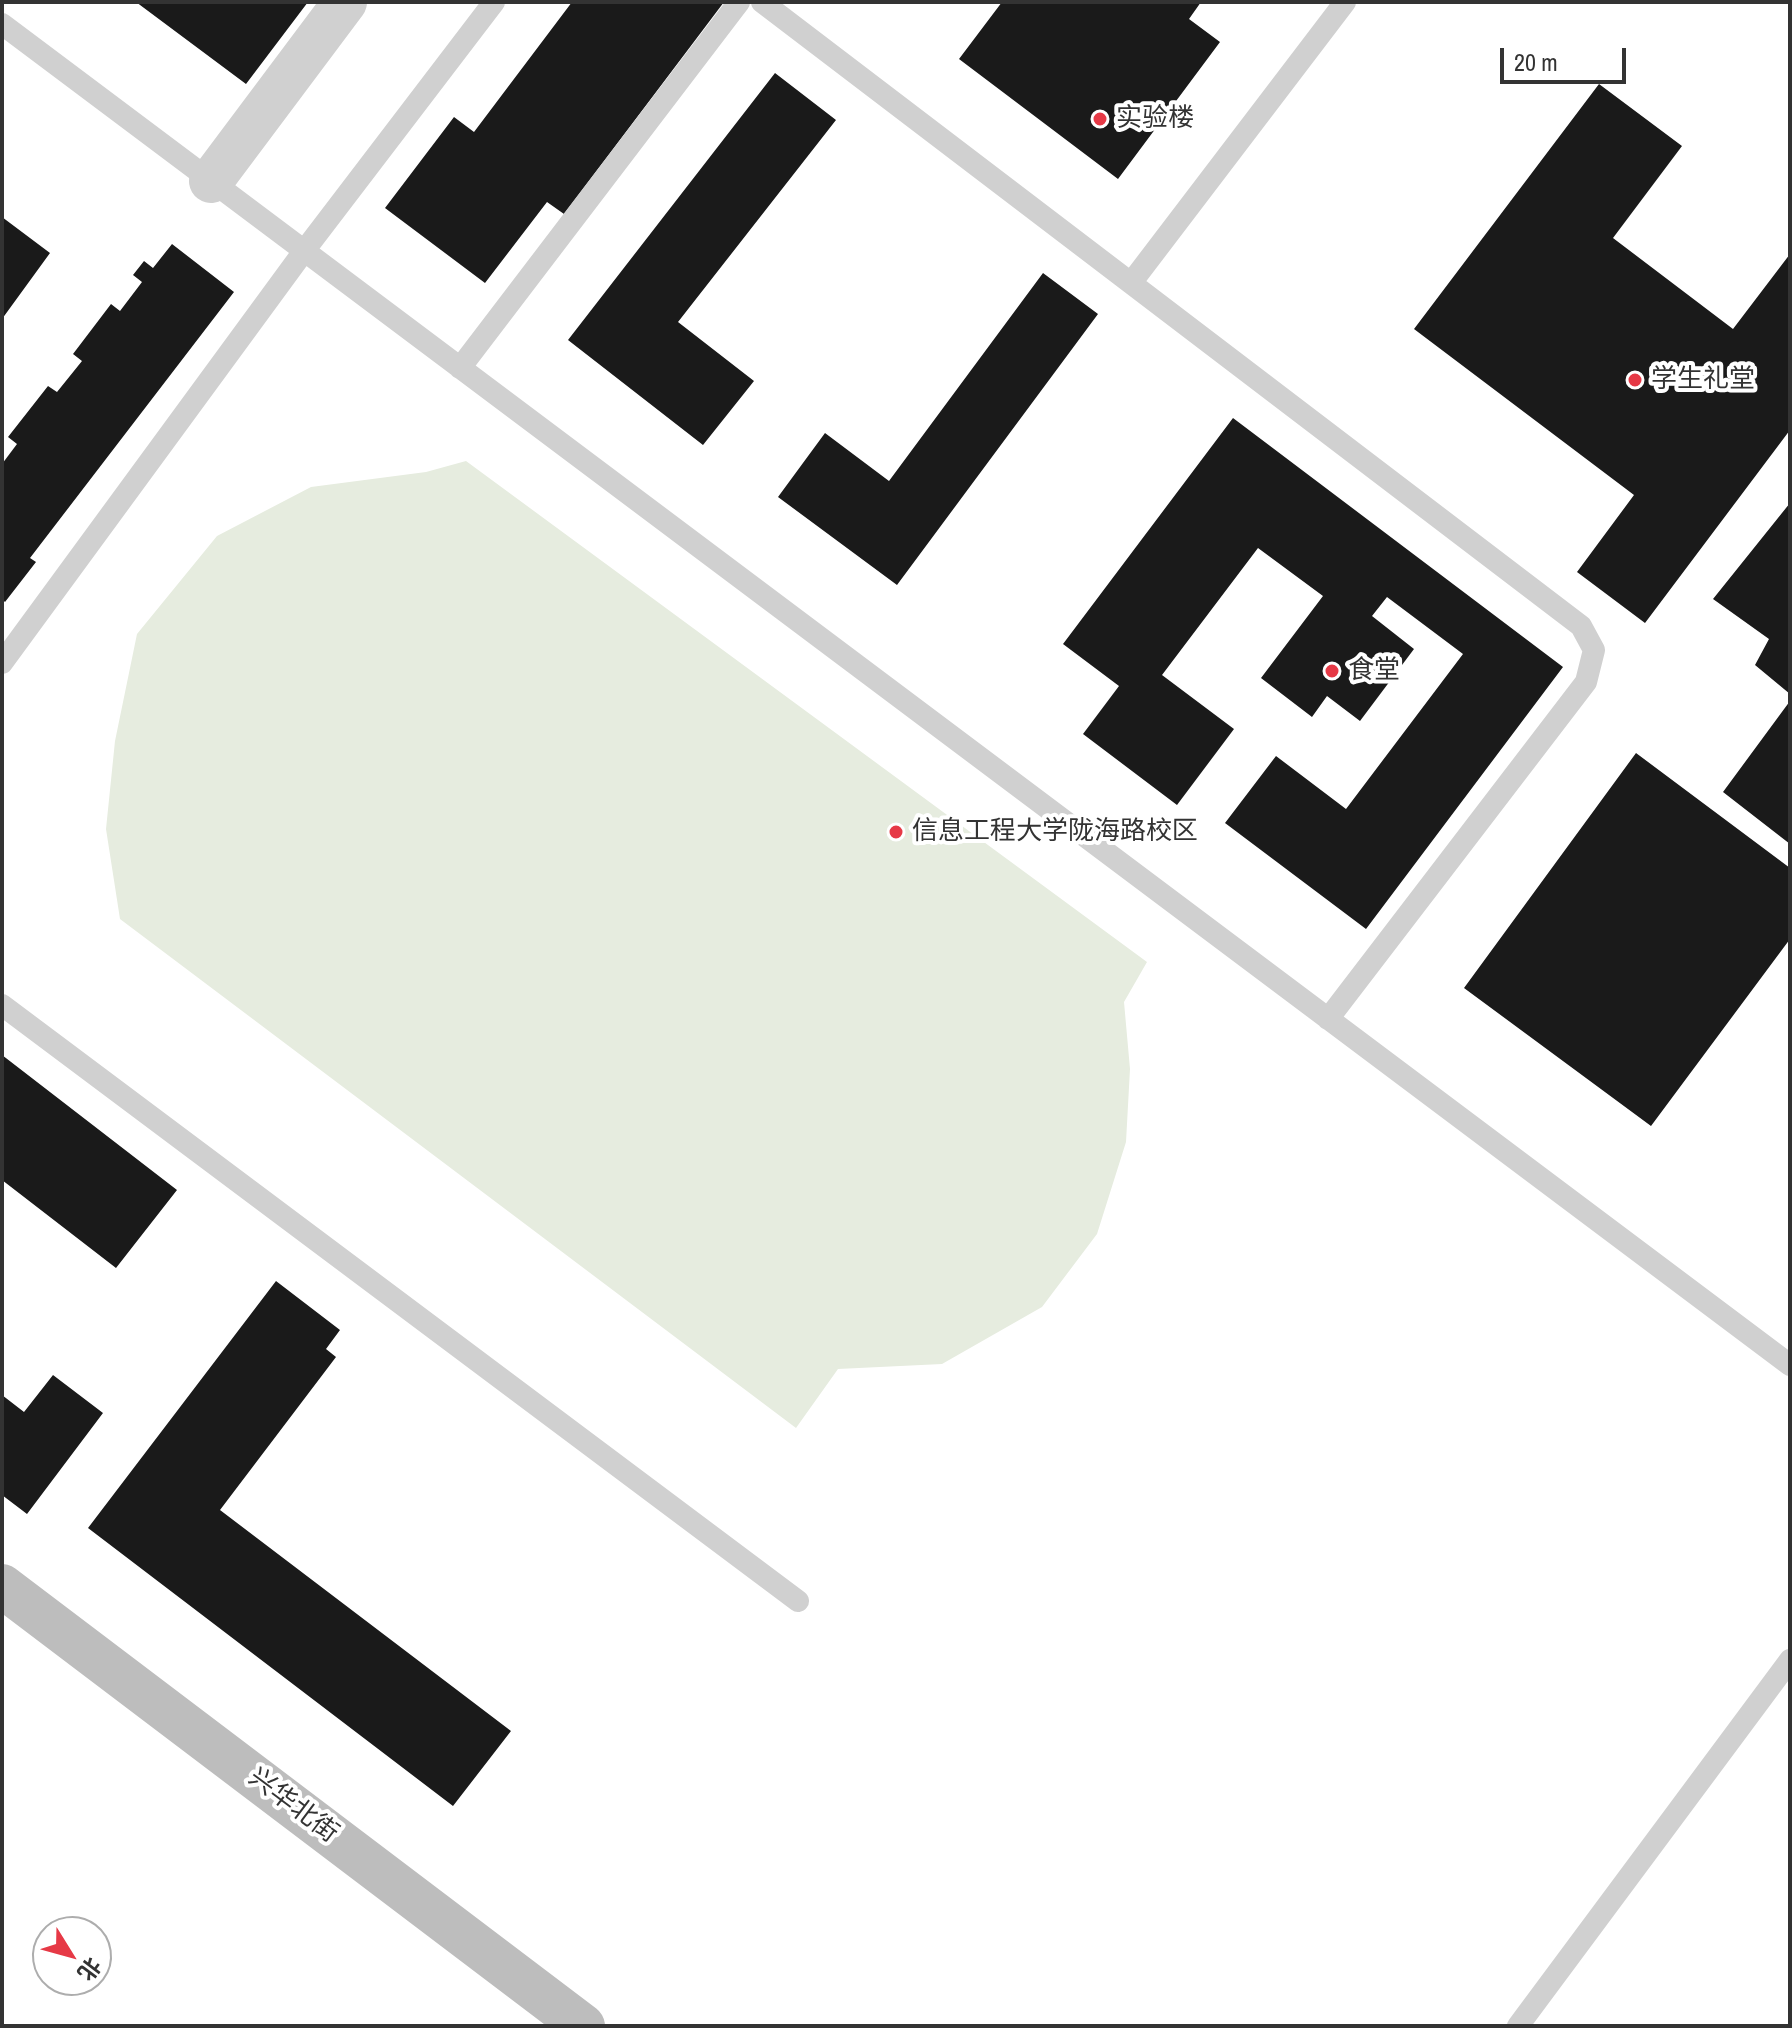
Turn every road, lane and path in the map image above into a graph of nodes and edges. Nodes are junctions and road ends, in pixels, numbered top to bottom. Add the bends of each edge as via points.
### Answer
1 (345, 2) edge
2 (494, 2) edge
3 (739, 2) edge
4 (762, 2) edge
5 (1345, 2) edge
6 (2, 24) edge
7 (211, 181) junction
8 (304, 251) junction
9 (1131, 283) junction
10 (460, 368) junction
11 (2, 663) edge
12 (2, 1005) edge
13 (1328, 1019) junction
14 (1790, 1365) edge
15 (2, 1586) edge
16 (798, 1601) dead end
17 (1790, 1660) edge
18 (583, 2026) edge
19 (1518, 2026) edge

1 - 7 street
2 - 8 lane
3 - 10 lane
4 - 9 lane
5 - 9 lane
6 - 7 lane
7 - 8 lane
8 - 10 lane
8 - 11 lane
9 - 13 lane via 1581,626 1594,650 1586,682
10 - 13 lane
12 - 16 lane
13 - 14 lane
15 - 18 street, 兴华北街
17 - 19 lane

